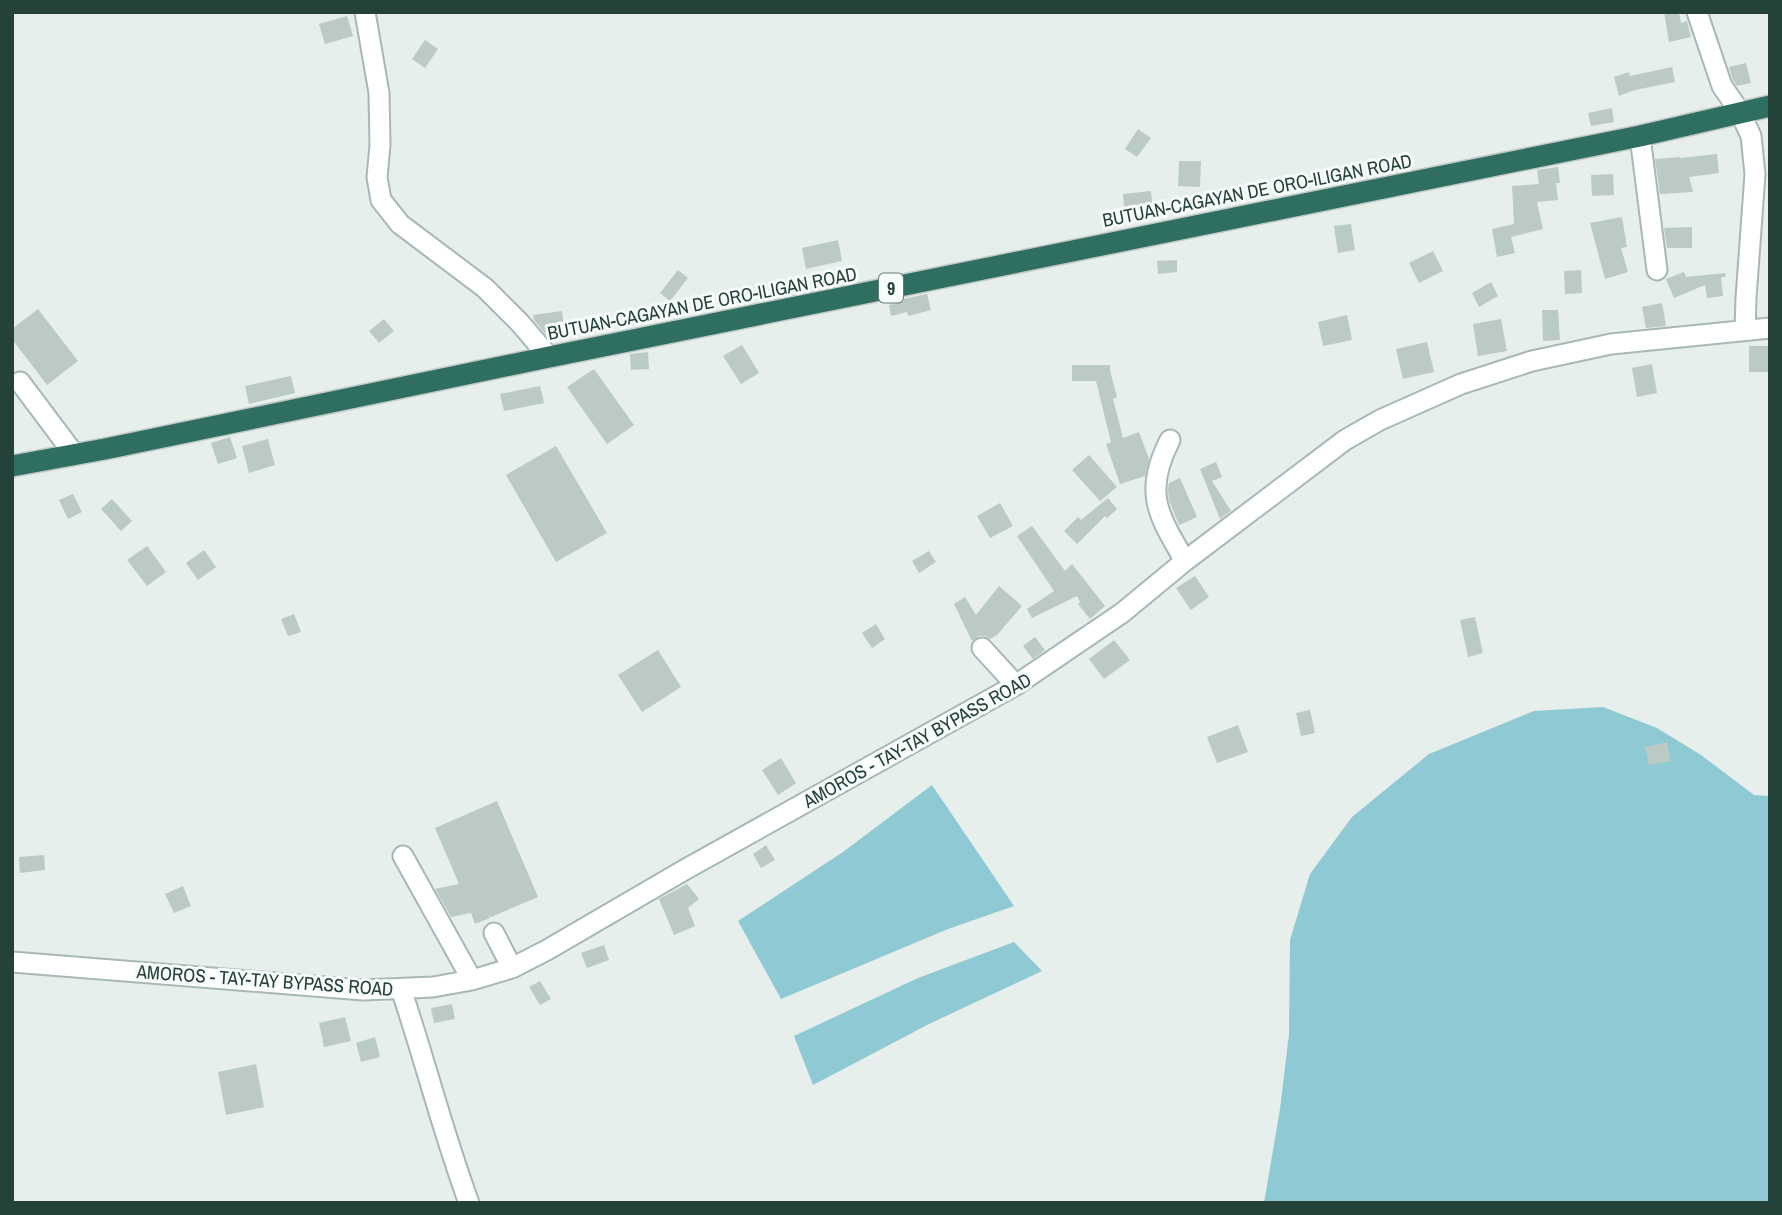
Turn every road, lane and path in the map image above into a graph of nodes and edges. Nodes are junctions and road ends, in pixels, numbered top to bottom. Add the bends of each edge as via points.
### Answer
1 (365, 12) edge
2 (1697, 12) edge
3 (1770, 106) edge
4 (1740, 113) junction
5 (1640, 136) junction
6 (1657, 270) dead end
7 (1770, 328) edge
8 (1745, 330) junction
9 (549, 357) junction
10 (20, 382) dead end
11 (1170, 440) dead end
12 (74, 454) junction
13 (12, 466) edge
14 (1185, 561) junction
15 (982, 648) dead end
16 (1016, 685) junction
17 (403, 856) dead end
18 (494, 933) dead end
19 (12, 962) edge
20 (512, 968) junction
21 (472, 980) junction
22 (401, 989) junction
23 (469, 1203) edge

1 - 9 street via 379,93 377,177 381,200 400,224 485,288
2 - 4 street via 1722,86
3 - 4 highway, BUTUAN-CAGAYAN DE ORO-ILIGAN ROAD / 9
4 - 5 highway, BUTUAN-CAGAYAN DE ORO-ILIGAN ROAD / 9
4 - 8 street via 1751,136 1755,174
5 - 6 street
5 - 9 highway, BUTUAN-CAGAYAN DE ORO-ILIGAN ROAD / 9
7 - 8 street, AMOROS - TAY-TAY BYPASS ROAD
8 - 14 street, AMOROS - TAY-TAY BYPASS ROAD via 1611,344 1532,361 1461,384 1345,440
9 - 12 highway, BUTUAN-CAGAYAN DE ORO-ILIGAN ROAD / 9
10 - 12 street
11 - 14 street via 1159,465 1155,502
12 - 13 highway, BUTUAN-CAGAYAN DE ORO-ILIGAN ROAD / 9
14 - 16 street, AMOROS - TAY-TAY BYPASS ROAD via 1122,613
15 - 16 street
16 - 20 street, AMOROS - TAY-TAY BYPASS ROAD
17 - 21 street
18 - 20 street
19 - 22 street, AMOROS - TAY-TAY BYPASS ROAD via 363,990
20 - 21 street, AMOROS - TAY-TAY BYPASS ROAD
21 - 22 street, AMOROS - TAY-TAY BYPASS ROAD
22 - 23 street

